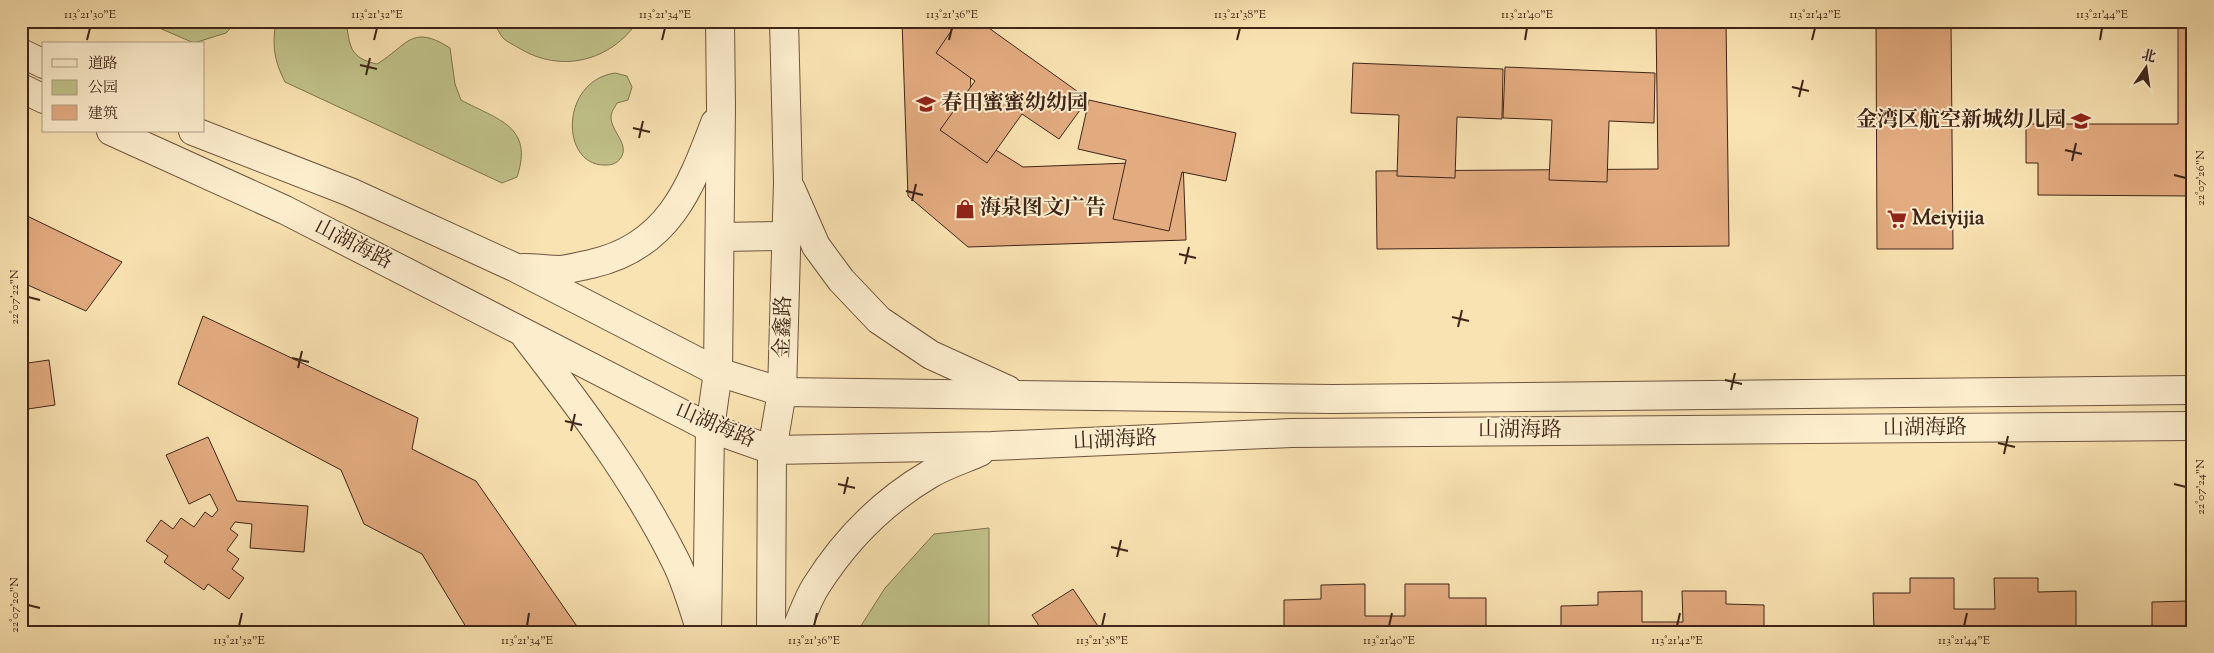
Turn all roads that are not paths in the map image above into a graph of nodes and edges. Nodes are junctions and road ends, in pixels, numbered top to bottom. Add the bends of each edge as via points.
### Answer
1 (720, 21) edge
2 (784, 21) edge
3 (21, 54) edge
4 (42, 63) edge
5 (21, 88) edge
6 (42, 98) edge
7 (721, 107) junction
8 (113, 132) edge
9 (196, 132) edge
10 (788, 182) junction
11 (720, 236) junction
12 (786, 236) junction
13 (514, 267) junction
14 (522, 331) junction
15 (718, 372) junction
16 (2193, 390) edge
17 (782, 392) junction
18 (1016, 394) junction
19 (2193, 426) edge
20 (710, 428) junction
21 (992, 446) junction
22 (772, 450) junction
23 (701, 632) edge
24 (707, 632) edge
25 (772, 632) edge
26 (795, 632) edge

1 - 7 street
2 - 10 street, 金鑫路
3 - 4 street
5 - 6 street
7 - 11 street
7 - 13 street via 694,177 669,218 638,246 604,261 563,270
8 - 14 street, 山湖海路 via 285,210
9 - 13 street, 山湖海路 via 350,192
10 - 12 street, 金鑫路
10 - 18 street via 816,246 841,280 880,320 930,355
11 - 12 street
11 - 15 street
12 - 17 street, 金鑫路
13 - 15 street, 山湖海路
14 - 20 street, 山湖海路
14 - 23 street via 584,412 647,509 677,564
15 - 17 street, 山湖海路
15 - 20 street
16 - 18 street, 山湖海路 via 1333,399
17 - 18 street, 山湖海路
17 - 22 street, 金鑫路
19 - 21 street, 山湖海路 via 1291,433
20 - 22 street, 山湖海路
20 - 24 street
21 - 22 street, 山湖海路
21 - 26 street via 932,473 892,500 871,519 815,588
22 - 25 street, 金鑫路

